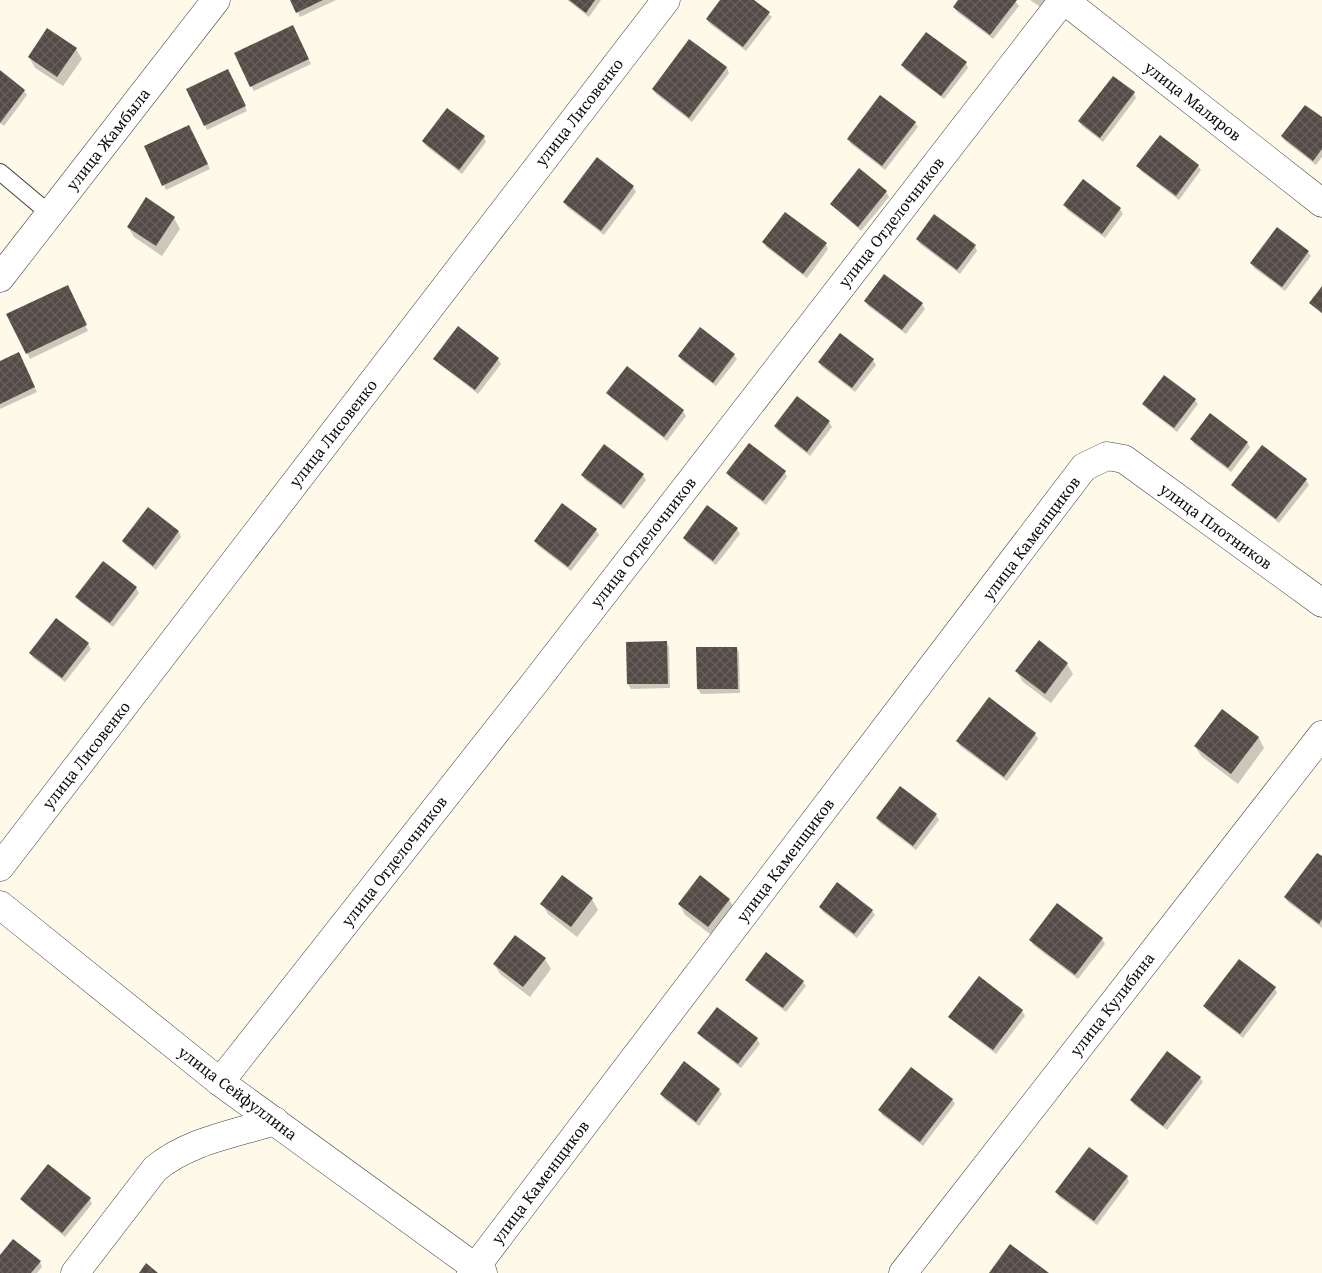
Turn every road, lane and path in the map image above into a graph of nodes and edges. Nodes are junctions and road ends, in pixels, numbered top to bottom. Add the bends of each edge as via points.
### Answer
1 (216, 0) edge
2 (666, 0) edge
3 (1063, 0) edge
4 (0, 172) edge
5 (1322, 203) edge
6 (50, 214) junction
7 (0, 278) edge
8 (1107, 456) joint
9 (1322, 603) edge
10 (1322, 735) edge
11 (0, 867) edge
12 (0, 905) edge
13 (220, 1082) junction
14 (275, 1122) junction
15 (477, 1271) edge
16 (75, 1273) edge
17 (903, 1273) edge

1 - 6 street, улица Жамбыла
2 - 11 street, улица Лисовенко
3 - 5 street, улица Маляров
3 - 13 street, улица Отделочников via 536,681
4 - 6 lane
6 - 7 street, улица Жамбыла
8 - 9 street, улица Плотников via 1124,459
8 - 15 street, улица Каменщиков via 1084,467
10 - 17 street, улица Кулибина
12 - 13 street, улица Сейфуллина
13 - 14 street, улица Сейфуллина
14 - 15 street, улица Сейфуллина
14 - 16 street via 188,1147 170,1157 155,1169

